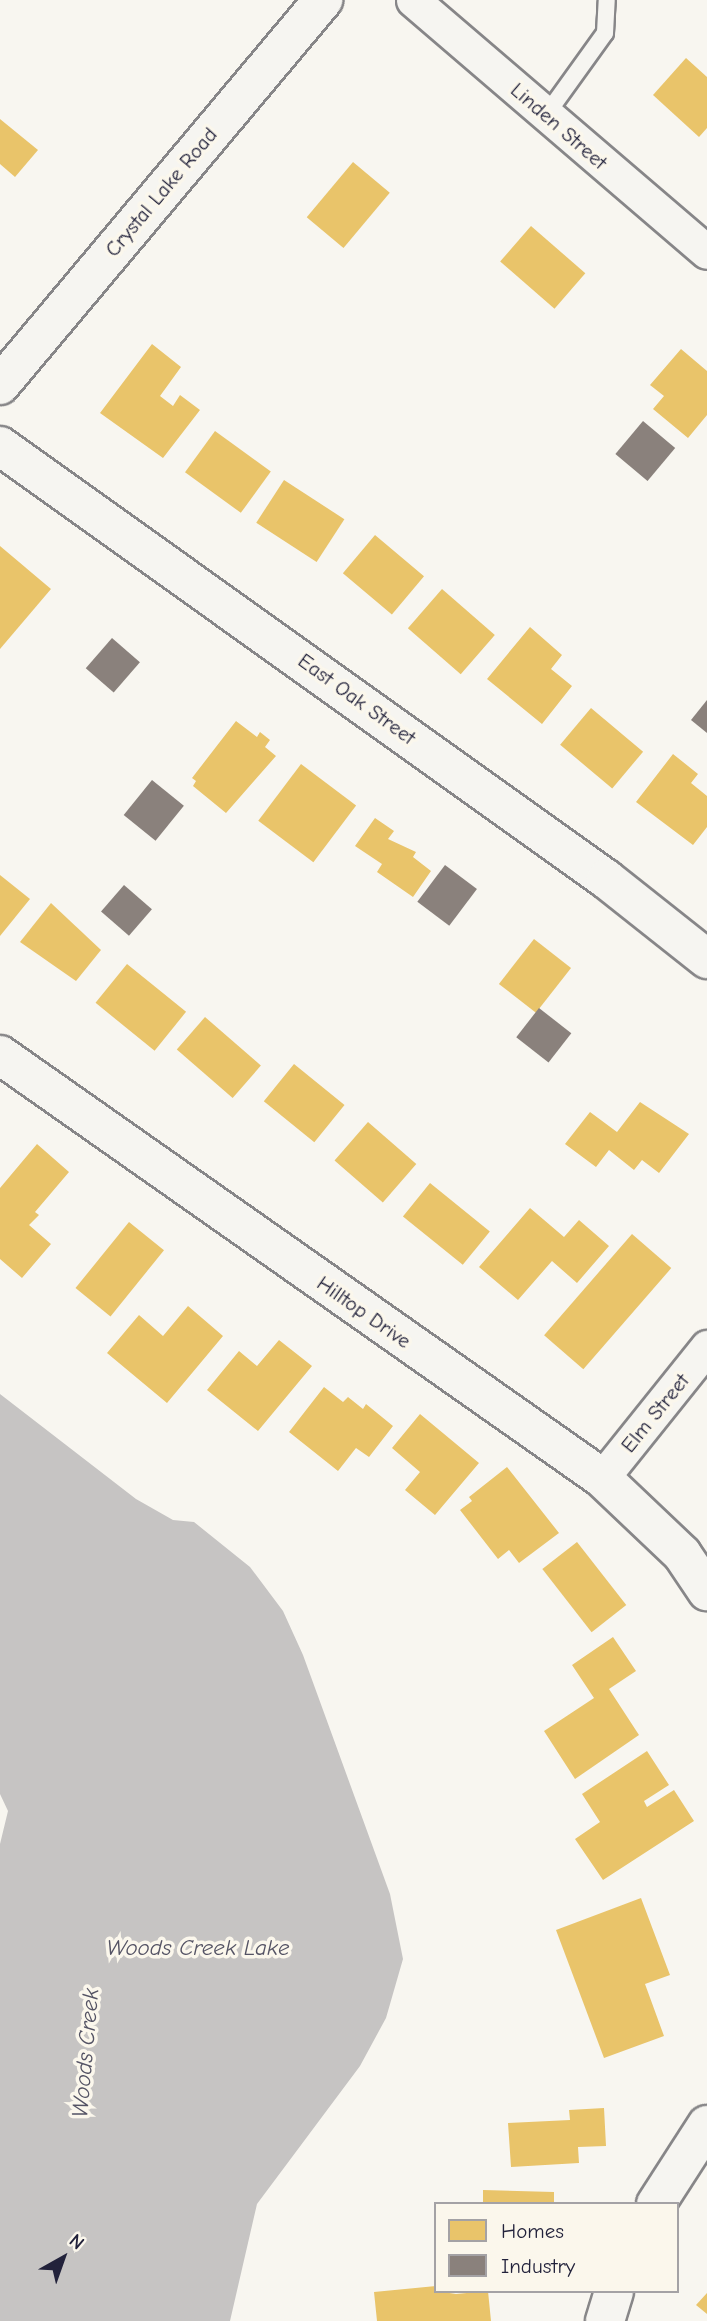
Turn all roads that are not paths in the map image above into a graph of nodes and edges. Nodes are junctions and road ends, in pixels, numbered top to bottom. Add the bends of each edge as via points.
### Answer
1 (323, 0) edge
2 (413, 0) edge
3 (607, 0) edge
4 (546, 115) junction
5 (707, 252) edge
6 (0, 385) edge
7 (0, 446) edge
8 (707, 960) edge
9 (0, 1055) edge
10 (707, 1347) edge
11 (602, 1478) junction
12 (694, 1564) edge
13 (707, 1591) edge
14 (707, 2125) edge
15 (657, 2202) edge
16 (613, 2293) edge
17 (605, 2321) edge

1 - 6 street, Crystal Lake Road
2 - 4 street, Linden Street
3 - 4 lane via 605,33
4 - 5 street, Linden Street
7 - 8 street, East Oak Street via 606,878
9 - 11 street, Hilltop Drive
10 - 11 street, Elm Street
11 - 12 street, Hilltop Drive
12 - 13 street, Hilltop Drive
14 - 15 street
16 - 17 street

